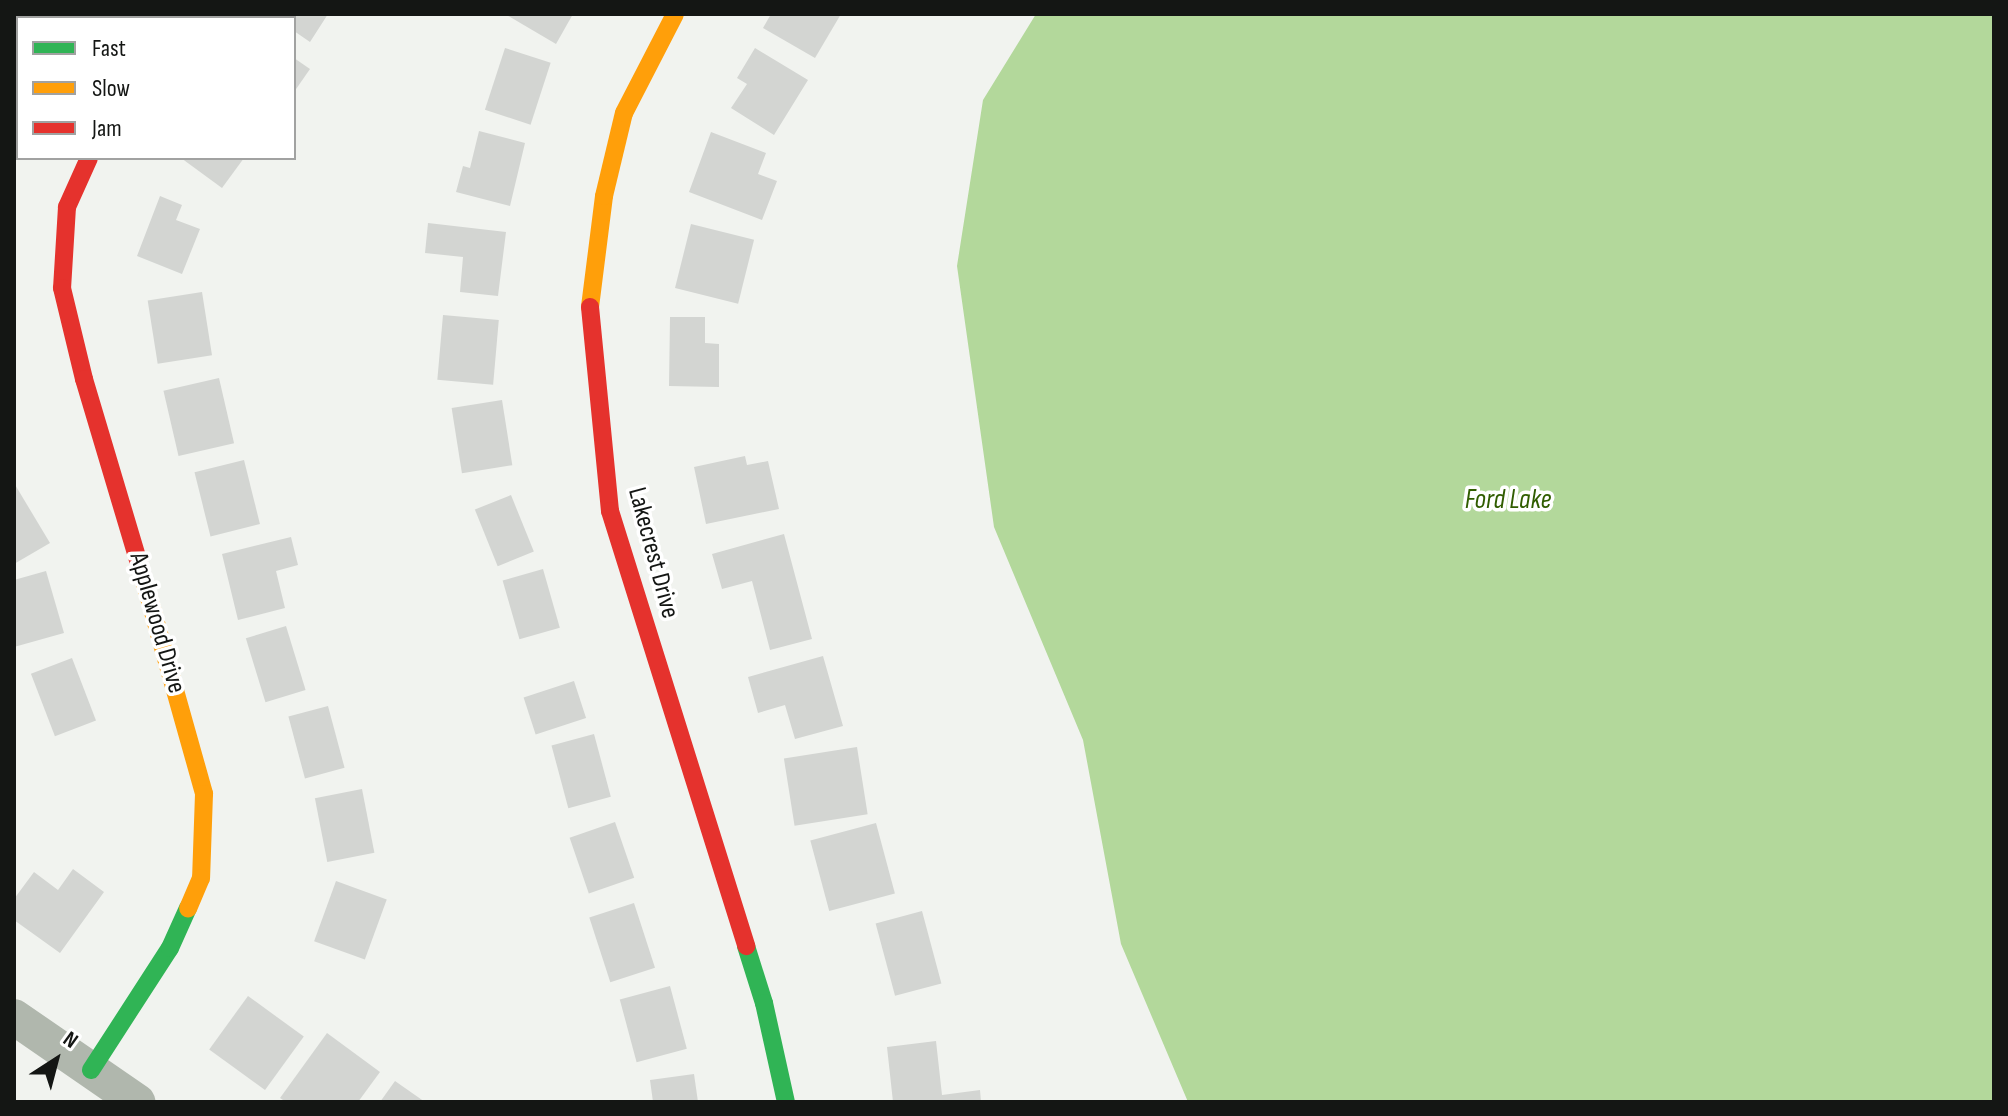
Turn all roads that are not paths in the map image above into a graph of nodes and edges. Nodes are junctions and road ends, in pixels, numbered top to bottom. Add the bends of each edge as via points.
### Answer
1 (675, 14) edge
2 (88, 160) edge
3 (14, 1017) edge
4 (91, 1070) junction
5 (137, 1102) edge
6 (786, 1102) edge

1 - 6 street, Lakecrest Drive via 624,113 604,196 590,308 610,511 764,1003
2 - 4 street, Applewood Drive via 67,207 62,288 204,794 201,878 170,948
3 - 4 street
4 - 5 street

